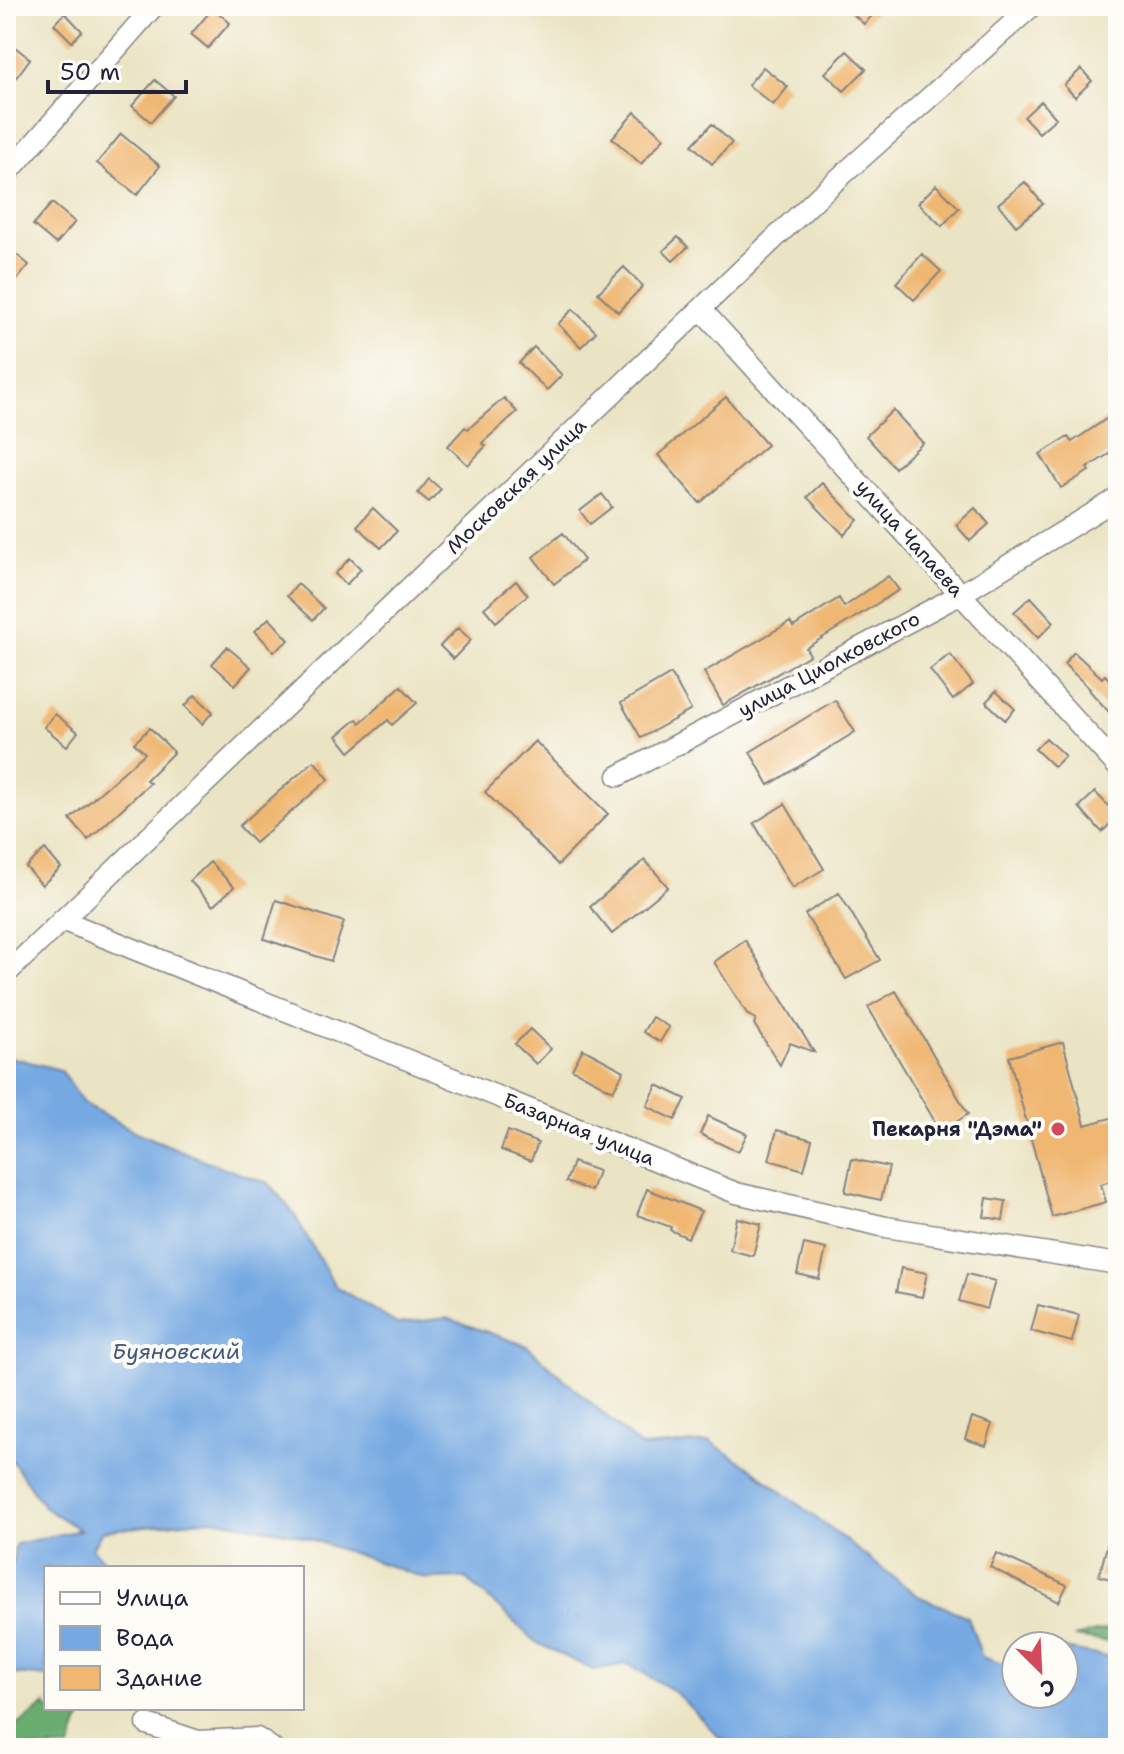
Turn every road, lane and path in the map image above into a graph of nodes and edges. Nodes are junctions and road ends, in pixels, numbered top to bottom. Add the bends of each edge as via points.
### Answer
1 (154, 6) edge
2 (1032, 6) edge
3 (6, 175) edge
4 (701, 309) junction
5 (1118, 498) edge
6 (961, 594) junction
7 (1118, 767) edge
8 (618, 776) dead end
9 (62, 920) junction
10 (15, 952) edge
11 (6, 974) edge
12 (1118, 1264) edge
13 (147, 1724) dead end
14 (272, 1748) edge

1 - 3 street
2 - 4 street, Московская улица
4 - 6 street, улица Чапаева
4 - 9 street, Московская улица
5 - 6 street, улица Циолковского
6 - 7 street, улица Чапаева
6 - 8 street, улица Циолковского
9 - 10 street, Московская улица
9 - 12 street, Базарная улица via 736,1193 886,1227
10 - 11 street, Московская улица
13 - 14 street via 198,1741 257,1738

